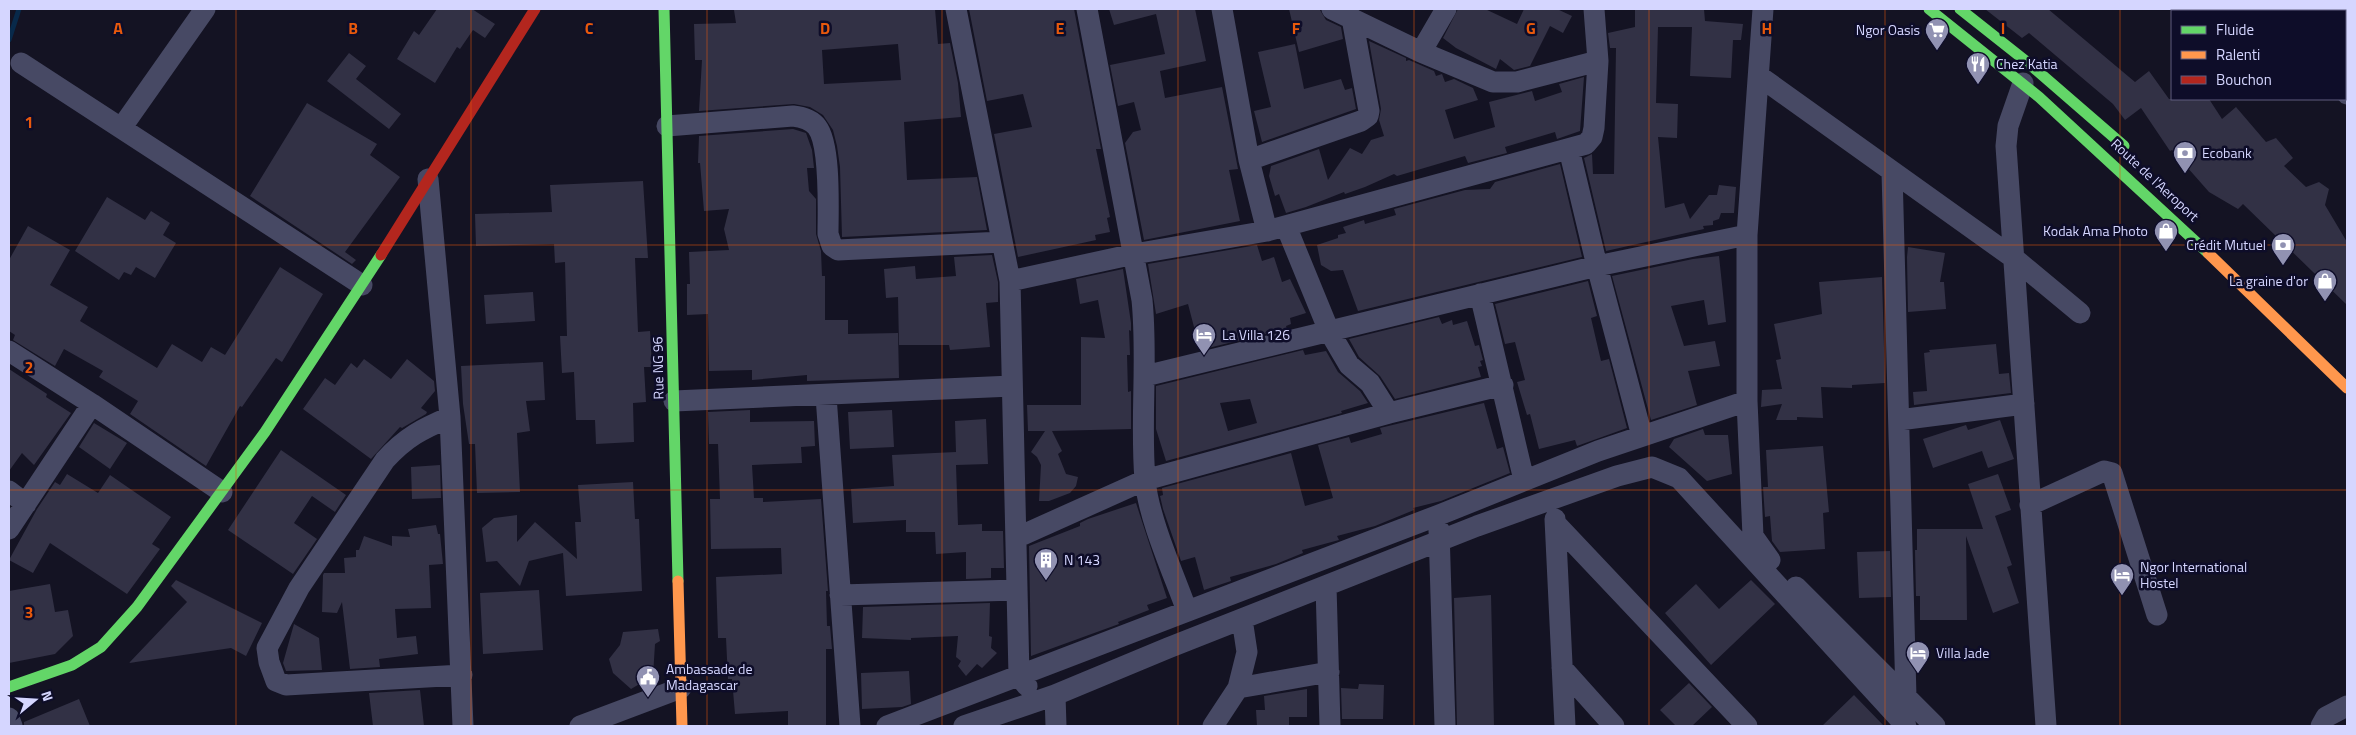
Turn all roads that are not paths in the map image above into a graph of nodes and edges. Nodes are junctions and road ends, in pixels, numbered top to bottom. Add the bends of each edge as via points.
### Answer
1 (205, 9) edge
2 (535, 9) edge
3 (664, 9) edge
4 (956, 9) edge
5 (1087, 9) edge
6 (1222, 9) edge
7 (1332, 9) edge
8 (1446, 9) edge
9 (1594, 9) edge
10 (1763, 9) edge
11 (1928, 9) edge
12 (1960, 9) edge
13 (1352, 18) junction
14 (1421, 52) junction
15 (1598, 61) junction
16 (21, 63) dead end
17 (1759, 76) junction
18 (2023, 83) junction
19 (667, 126) junction
20 (122, 127) junction
21 (1569, 149) junction
22 (2132, 154) dead end
23 (1250, 160) junction
24 (1892, 172) junction
25 (428, 179) junction
26 (1277, 228) junction
27 (1747, 235) junction
28 (1002, 242) junction
29 (1134, 254) junction
30 (2015, 259) junction
31 (1597, 266) junction
32 (1010, 281) junction
33 (362, 285) junction
34 (1480, 294) junction
35 (2080, 312) dead end
36 (1329, 331) junction
37 (9, 351) edge
38 (1145, 376) junction
39 (1503, 385) junction
40 (1012, 386) junction
41 (2347, 388) edge
42 (826, 396) junction
43 (674, 401) junction
44 (1748, 402) junction
45 (92, 404) junction
46 (2024, 404) junction
47 (1389, 413) junction
48 (450, 417) junction
49 (1899, 420) junction
50 (1642, 436) junction
51 (1146, 480) junction
52 (1524, 480) junction
53 (9, 491) edge
54 (222, 492) junction
55 (1555, 498) junction
56 (26, 504) junction
57 (2030, 505) junction
58 (1438, 515) junction
59 (1556, 524) junction
60 (9, 529) edge
61 (1016, 538) junction
62 (1440, 542) junction
63 (1326, 586) junction
64 (1017, 590) junction
65 (840, 595) junction
66 (1187, 611) junction
67 (2157, 614) dead end
68 (1242, 619) junction
69 (1562, 668) junction
70 (1329, 672) junction
71 (462, 674) junction
72 (1019, 676) junction
73 (9, 686) edge
74 (681, 688) junction
75 (1238, 688) junction
76 (1906, 697) junction
77 (1047, 698) junction
78 (2347, 706) edge
79 (9, 718) edge
80 (12, 726) edge
81 (463, 726) edge
82 (580, 726) edge
83 (682, 726) edge
84 (850, 726) edge
85 (887, 726) edge
86 (964, 726) edge
87 (1056, 726) edge
88 (1213, 726) edge
89 (1330, 726) edge
90 (1445, 726) edge
91 (1565, 726) edge
92 (1614, 726) edge
93 (1747, 726) edge
94 (1906, 726) edge
95 (1935, 726) edge
96 (2046, 726) edge
97 (2321, 726) edge

1 - 20 street
2 - 25 main road
3 - 19 main road, Rue NG 96
4 - 28 street
5 - 29 street
6 - 23 street
7 - 13 street
8 - 14 street
9 - 15 street
10 - 17 street
11 - 18 main road, Route de l'Aeroport
12 - 22 main road, Route de l'Aeroport via 2027,62
13 - 14 street
13 - 23 street via 1368,116
14 - 15 street via 1500,83 1517,82
15 - 21 street via 1594,134 1586,144
16 - 20 street
17 - 24 street
17 - 27 street
18 - 30 street via 2008,126 2006,146
18 - 41 main road, Route de l'Aeroport via 2153,198
19 - 28 street via 793,116 810,120 818,127 826,155 828,234 832,246 838,250
19 - 43 main road, Rue NG 96
20 - 33 street
21 - 26 street
21 - 31 street
23 - 26 street
24 - 30 street
24 - 49 street
25 - 33 main road
25 - 48 street
26 - 29 street
26 - 36 street
27 - 31 street
27 - 44 street
28 - 32 street
29 - 32 street
29 - 38 street via 1146,337
30 - 35 street
30 - 46 street
31 - 34 street
31 - 50 street
32 - 40 street
33 - 54 main road
34 - 36 street
34 - 39 street
36 - 38 street
36 - 47 street via 1349,365 1370,383
37 - 45 street
38 - 51 street
39 - 47 street
39 - 52 street
40 - 42 street
40 - 61 street
42 - 43 street
42 - 65 street
43 - 74 main road, Rue NG 96
44 - 50 street
44 - 76 street via 1754,540 1776,568
45 - 54 street
45 - 56 street
46 - 49 street
46 - 57 street
47 - 51 street
48 - 71 street
48 - 71 street via 416,432 385,460 299,588 267,653 276,681 286,685
49 - 76 street
50 - 52 street
51 - 61 street
51 - 66 street via 1157,526
52 - 58 street
53 - 56 street
54 - 73 main road via 137,607 101,647 72,665
55 - 59 street
55 - 62 street
55 - 94 street via 1652,467 1679,478
56 - 60 street
57 - 67 street via 2104,471 2112,473
57 - 96 street
58 - 62 street
58 - 66 street
59 - 69 street
59 - 93 street
61 - 64 street
62 - 63 street
62 - 90 street
63 - 68 street
63 - 70 street
64 - 65 street
64 - 72 street
65 - 84 street
66 - 72 street
68 - 75 street via 1247,652
68 - 77 street
69 - 91 street
69 - 92 street
70 - 75 street
70 - 89 street
71 - 81 street
72 - 77 street
72 - 85 street
74 - 82 street
74 - 83 main road, Rue NG 96
75 - 88 street
76 - 95 street
77 - 86 street
77 - 87 street
78 - 97 street via 2326,717
79 - 80 street

